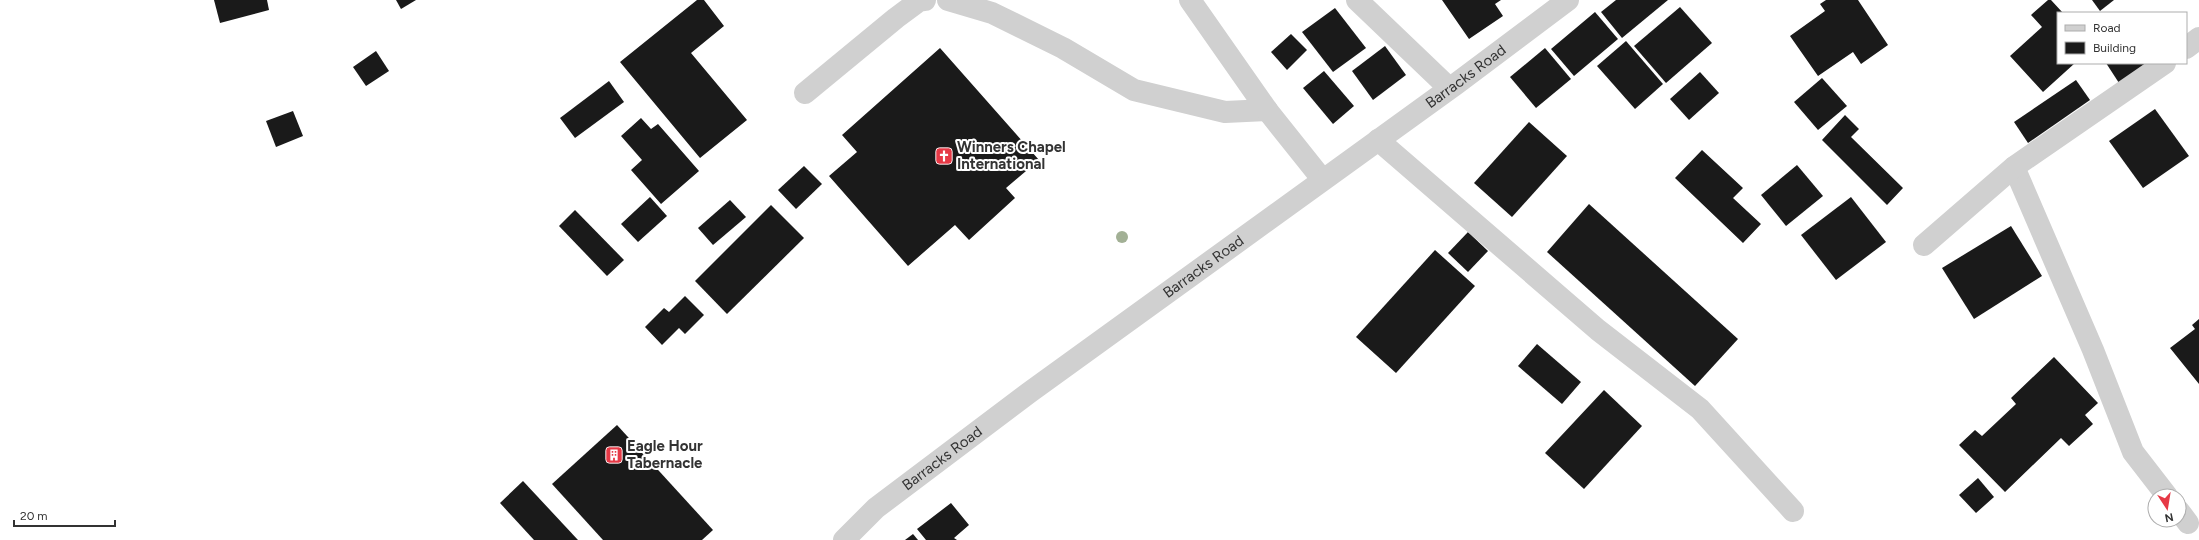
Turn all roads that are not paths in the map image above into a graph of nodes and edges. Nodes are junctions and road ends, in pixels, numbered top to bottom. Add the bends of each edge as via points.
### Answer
1 (925, 0) edge
2 (948, 0) edge
3 (1190, 0) edge
4 (1357, 0) edge
5 (1568, 0) edge
6 (2199, 38) edge
7 (2187, 47) edge
8 (2164, 64) edge
9 (1449, 88) junction
10 (805, 93) dead end
11 (1267, 110) junction
12 (1378, 140) junction
13 (2014, 167) junction
14 (1322, 179) junction
15 (1924, 245) dead end
16 (2161, 488) edge
17 (1793, 511) dead end
18 (844, 540) edge

1 - 10 street via 896,18
2 - 11 street via 992,13 1063,48 1134,90 1225,112
3 - 11 street
4 - 9 street
5 - 9 street, Barracks Road
6 - 7 street
8 - 13 street
9 - 12 street, Barracks Road
11 - 14 street
12 - 14 street, Barracks Road
12 - 17 street via 1598,330 1700,409
13 - 15 street
13 - 16 street via 2093,350 2133,452
14 - 18 street, Barracks Road via 876,508

